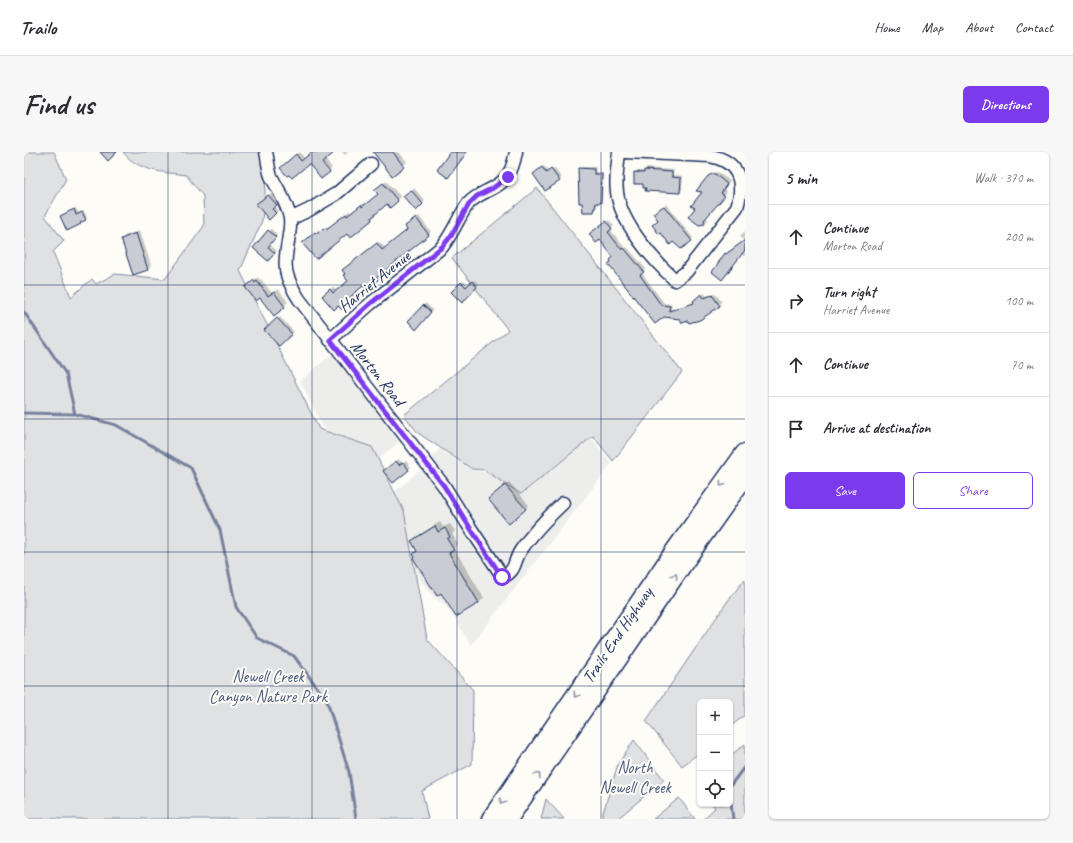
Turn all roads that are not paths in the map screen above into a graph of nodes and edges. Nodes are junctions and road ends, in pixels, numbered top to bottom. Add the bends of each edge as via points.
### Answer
1 (266, 152) edge
2 (516, 152) edge
3 (618, 152) edge
4 (625, 152) edge
5 (371, 164) dead end
6 (290, 219) junction
7 (330, 340) junction
8 (745, 453) edge
9 (745, 476) edge
10 (563, 503) dead end
11 (491, 819) edge
12 (508, 819) edge

1 - 6 street, Morton Road via 270,172 287,206
2 - 7 street, Harriet Avenue via 508,177 477,196 469,204 451,236 439,250 370,304
3 - 4 street via 616,190 622,214 660,267 675,280 686,272 737,207 744,189 742,178 729,162 721,158
5 - 6 street via 336,194
6 - 7 street, Morton Road via 286,277
7 - 10 street, Morton Road via 444,486 502,577 510,573 520,551 544,521
8 -> 11 highway, Trails End Highway
12 -> 9 highway, Trails End Highway

